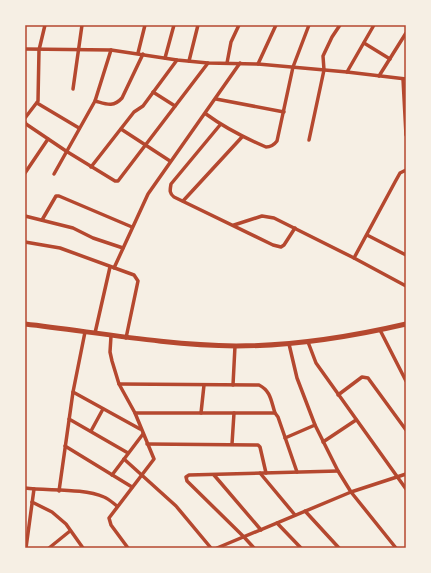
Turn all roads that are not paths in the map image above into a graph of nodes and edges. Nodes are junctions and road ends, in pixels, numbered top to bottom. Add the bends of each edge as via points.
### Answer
1 (45, 25) edge
2 (82, 25) edge
3 (146, 25) edge
4 (174, 25) edge
5 (198, 25) edge
6 (239, 25) edge
7 (276, 25) edge
8 (309, 25) edge
9 (340, 25) edge
10 (374, 25) edge
11 (406, 33) edge
12 (364, 43) junction
13 (25, 49) edge
14 (78, 49) junction
15 (39, 50) junction
16 (111, 50) junction
17 (140, 54) junction
18 (165, 58) junction
19 (390, 59) junction
20 (177, 60) junction
21 (189, 61) junction
22 (208, 63) junction
23 (227, 63) junction
24 (240, 63) junction
25 (258, 64) junction
26 (293, 67) junction
27 (324, 70) junction
28 (347, 72) junction
29 (379, 76) junction
30 (404, 79) edge
31 (73, 89) dead end
32 (153, 92) junction
33 (216, 99) junction
34 (95, 101) junction
35 (37, 103) junction
36 (175, 106) junction
37 (284, 112) junction
38 (206, 114) junction
39 (25, 118) edge
40 (25, 124) edge
41 (220, 124) junction
42 (79, 128) junction
43 (121, 129) junction
44 (406, 135) edge
45 (242, 137) junction
46 (48, 139) junction
47 (309, 140) dead end
48 (145, 145) junction
49 (66, 151) junction
50 (170, 162) junction
51 (91, 167) junction
52 (406, 170) edge
53 (25, 173) edge
54 (54, 174) dead end
55 (183, 201) junction
56 (25, 216) edge
57 (42, 220) junction
58 (234, 225) junction
59 (132, 228) junction
60 (295, 228) junction
61 (367, 234) junction
62 (25, 242) edge
63 (123, 248) junction
64 (406, 255) edge
65 (354, 258) junction
66 (112, 268) junction
67 (406, 286) edge
68 (25, 324) edge
69 (406, 324) edge
70 (380, 330) junction
71 (85, 332) junction
72 (95, 333) junction
73 (111, 336) junction
74 (126, 338) junction
75 (308, 342) junction
76 (289, 344) junction
77 (235, 346) junction
78 (406, 381) edge
79 (119, 384) junction
80 (204, 385) junction
81 (233, 385) junction
82 (73, 392) junction
83 (338, 394) junction
84 (102, 409) junction
85 (135, 413) junction
86 (201, 413) junction
87 (234, 413) junction
88 (275, 413) junction
89 (69, 419) junction
90 (356, 420) junction
91 (315, 424) junction
92 (140, 429) junction
93 (406, 430) edge
94 (91, 431) junction
95 (142, 434) junction
96 (285, 438) junction
97 (323, 442) junction
98 (147, 444) junction
99 (232, 444) junction
100 (65, 446) junction
101 (128, 453) junction
102 (124, 459) junction
103 (338, 471) junction
104 (298, 472) junction
105 (260, 473) junction
106 (266, 473) junction
107 (406, 474) edge
108 (112, 475) junction
109 (214, 475) junction
110 (142, 476) junction
111 (398, 477) junction
112 (132, 487) junction
113 (25, 488) edge
114 (406, 489) edge
115 (34, 490) junction
116 (59, 491) junction
117 (351, 492) junction
118 (32, 502) junction
119 (117, 506) junction
120 (305, 511) junction
121 (295, 515) junction
122 (277, 523) junction
123 (261, 530) junction
124 (70, 531) junction
125 (244, 537) junction
126 (26, 548) edge
127 (49, 548) edge
128 (82, 548) edge
129 (128, 548) edge
130 (211, 548) edge
131 (217, 548) edge
132 (254, 548) edge
133 (301, 548) edge
134 (339, 548) edge
135 (396, 548) edge

1 - 15 street
2 - 14 street
3 - 17 street
4 - 18 street
5 - 21 street
6 - 23 street via 231,42
7 - 25 street
8 - 26 street
9 - 27 street via 323,56
10 - 12 street
11 - 19 street
12 - 19 street
12 - 28 street
13 - 15 street
14 - 15 street
14 - 16 street
14 - 31 street
15 - 35 street
16 - 17 street
16 - 34 street
17 - 18 street
17 - 34 street via 122,98 110,105
18 - 20 street
19 - 29 street
20 - 21 street
20 - 32 street
21 - 22 street
22 - 23 street
22 - 36 street
23 - 24 street
24 - 25 street
24 - 33 street
25 - 26 street
26 - 27 street
26 - 37 street
27 - 28 street
27 - 47 street
28 - 29 street
29 - 30 street
30 - 44 street
32 - 36 street
32 - 43 street
33 - 37 street
33 - 38 street
34 - 42 street
35 - 39 street
35 - 42 street
36 - 48 street
37 - 45 street via 277,141 270,147
38 - 41 street
38 - 50 street
40 - 46 street
41 - 45 street
41 - 55 street via 171,184 170,194
42 - 49 street
43 - 48 street
43 - 51 street
45 - 55 street
46 - 49 street
46 - 53 street
48 - 50 street
48 - 51 street via 118,181
49 - 51 street
49 - 54 street
50 - 59 street via 148,194
52 - 61 street via 400,173
55 - 58 street
56 - 57 street
57 - 59 street via 56,196 59,196
57 - 63 street via 73,228
58 - 60 street via 262,216 274,218
58 - 60 street via 281,247
59 - 63 street
60 - 65 street
61 - 64 street
61 - 65 street
62 - 66 street via 60,248
63 - 66 street
65 - 67 street
66 - 72 street
66 - 74 street via 134,275 138,281
68 - 71 main road
69 - 70 main road
70 - 75 main road
70 - 78 street
71 - 72 main road
71 - 82 street
72 - 73 main road
73 - 74 main road
73 - 79 street via 110,352
74 - 77 main road
75 - 76 main road
75 - 83 street via 316,363
76 - 77 main road
76 - 91 street via 296,378
77 - 81 street
79 - 80 street
79 - 85 street
80 - 81 street
80 - 86 street
81 - 88 street via 259,385 266,388
82 - 84 street
82 - 89 street
83 - 90 street
83 - 93 street via 362,377 368,378
84 - 92 street
84 - 94 street
85 - 86 street
85 - 92 street
86 - 87 street
87 - 88 street
87 - 99 street
88 - 96 street
89 - 94 street
89 - 100 street
90 - 97 street
90 - 111 street
91 - 96 street
91 - 97 street
92 - 95 street
94 - 101 street
95 - 98 street
95 - 101 street
96 - 104 street
97 - 103 street
98 - 99 street
98 - 110 street via 154,462
99 - 106 street via 259,445
100 - 108 street
100 - 116 street
101 - 102 street
102 - 108 street
102 - 110 street
103 - 104 street
103 - 117 street
104 - 106 street
105 - 106 street
105 - 109 street
105 - 121 street
107 - 111 street
108 - 112 street
109 - 123 street
109 - 125 street via 186,477 187,481
110 - 112 street
110 - 130 street via 184,515
111 - 114 street
111 - 117 street
112 - 119 street
113 - 115 street
115 - 116 street
115 - 118 street
116 - 119 street via 104,497
117 - 120 street
117 - 135 street
118 - 124 street via 52,512
118 - 126 street
119 - 129 street via 109,522
120 - 121 street
120 - 134 street
121 - 122 street
122 - 123 street
122 - 133 street
123 - 125 street
124 - 127 street
124 - 128 street
125 - 131 street
125 - 132 street

